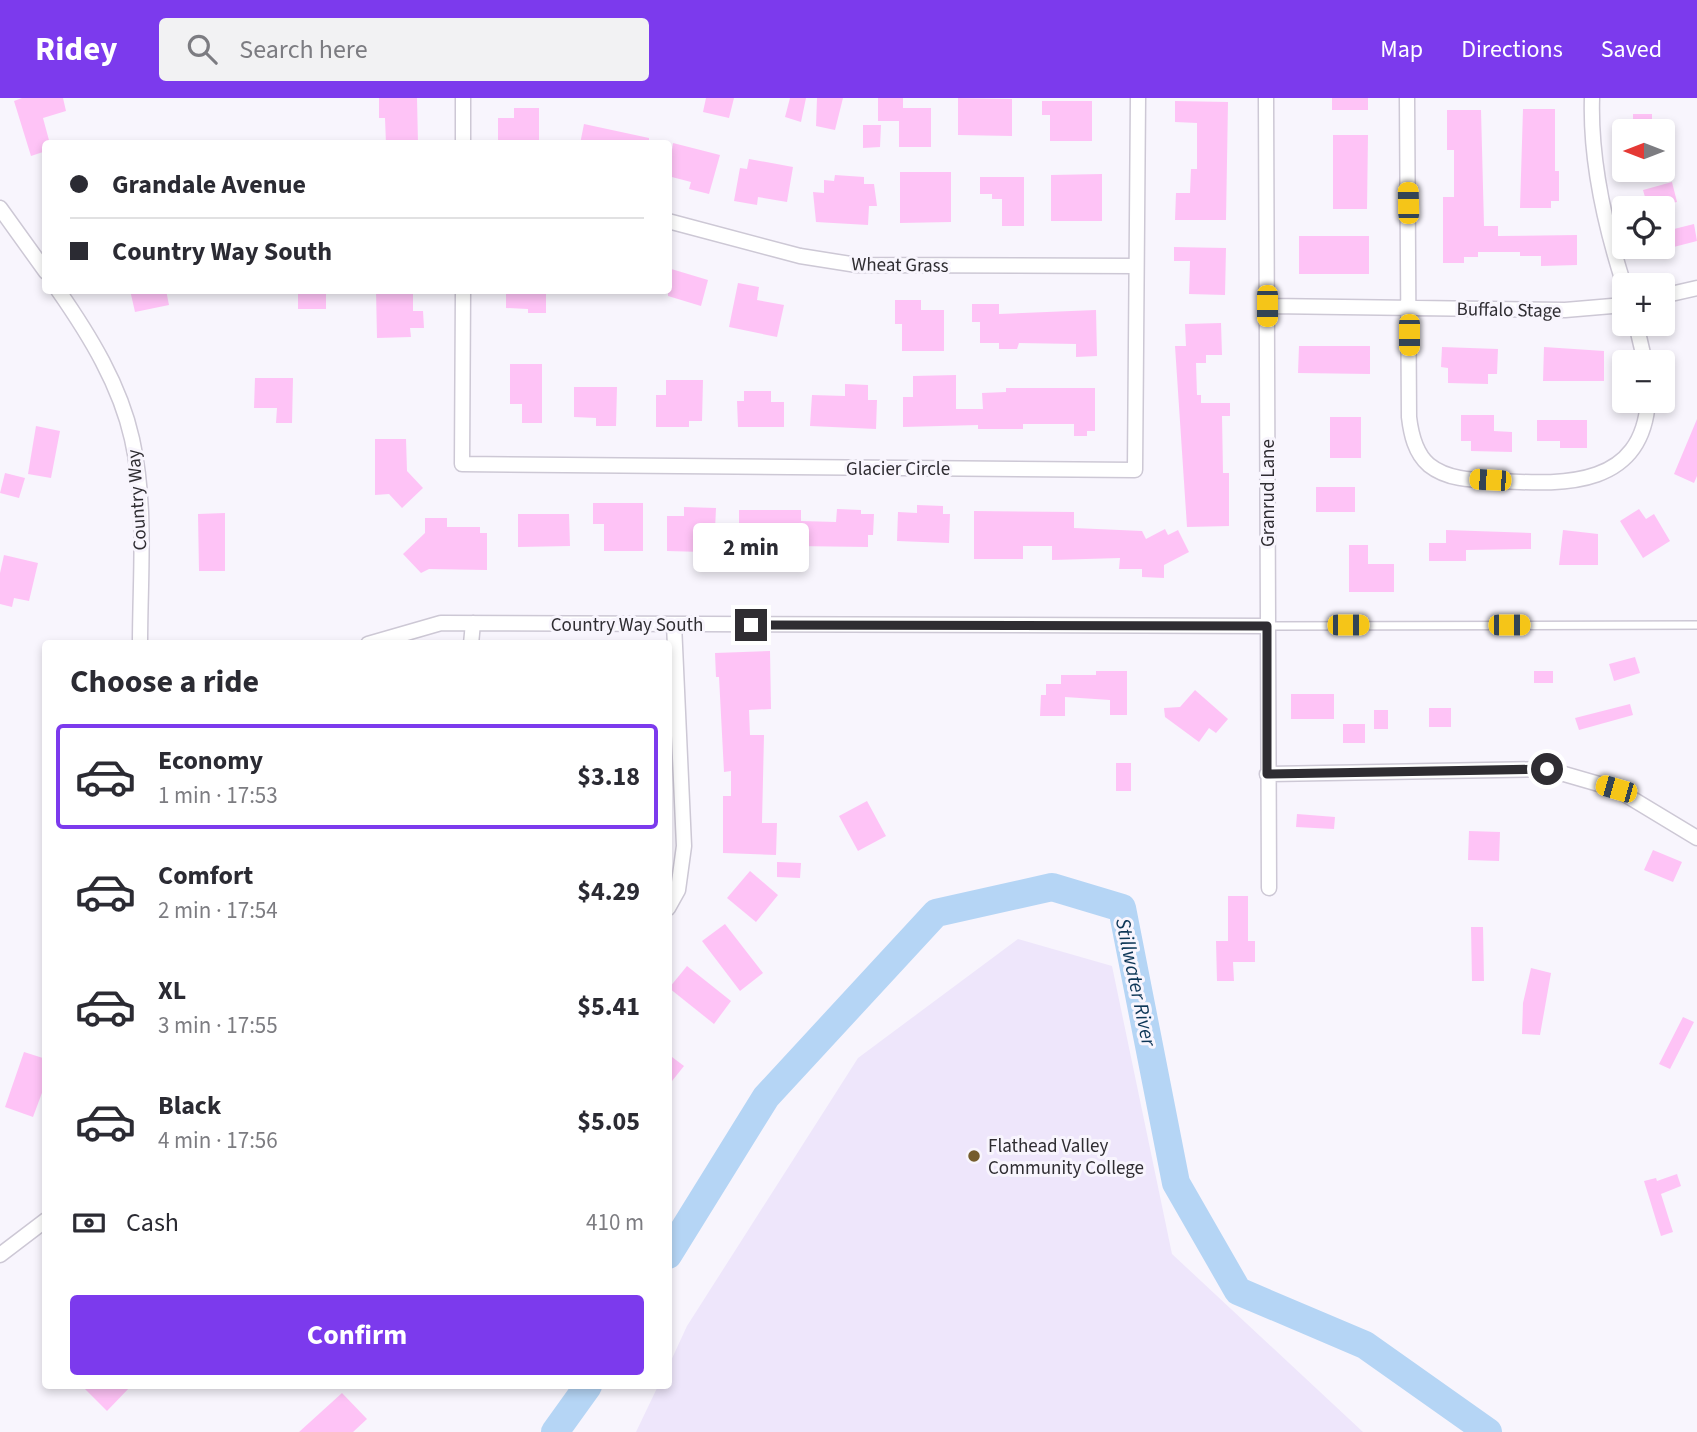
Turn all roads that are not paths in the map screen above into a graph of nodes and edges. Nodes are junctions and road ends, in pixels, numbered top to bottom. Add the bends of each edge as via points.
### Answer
1 (463, 98) edge
2 (1138, 98) edge
3 (1266, 98) edge
4 (1407, 98) edge
5 (1592, 98) edge
6 (463, 140) edge
7 (0, 208) edge
8 (672, 222) edge
9 (42, 266) edge
10 (1136, 266) junction
11 (1621, 273) edge
12 (1697, 288) edge
13 (1675, 293) edge
14 (61, 294) edge
15 (463, 294) edge
16 (1267, 306) junction
17 (1612, 306) edge
18 (1410, 307) junction
19 (1645, 413) edge
20 (472, 623) junction
21 (674, 624) junction
22 (1697, 625) edge
23 (1267, 626) junction
24 (140, 640) edge
25 (381, 640) edge
26 (471, 640) edge
27 (1267, 774) junction
28 (1697, 838) edge
29 (1269, 888) dead end
30 (672, 901) edge
31 (42, 1223) edge
32 (0, 1255) edge

1 - 6 street
2 - 10 street, Glacier Circle
3 - 16 street, Granrud Lane
4 - 18 street
5 - 11 street via 1594,151
7 - 9 street
8 - 10 street, Wheat Grass via 800,256 857,265
10 - 15 street, Glacier Circle via 1135,470 462,464
12 - 13 street
14 - 24 street, Country Way via 99,355 133,441 141,522
16 - 18 street, Buffalo Stage
16 - 23 street, Granrud Lane
17 - 18 street, Buffalo Stage via 1565,310
18 - 19 street via 1414,444 1429,465 1451,476 1558,482 1598,476 1630,452
20 - 21 street, Country Way South
20 - 25 street, Country Way South via 441,622
20 - 26 street
21 - 23 street, Country Way South
21 - 30 street via 684,846 678,890
22 - 23 lane
23 - 27 street, Granrud Lane
27 - 28 street via 1547,769 1616,789
27 - 29 street, Granrud Lane
31 - 32 street

